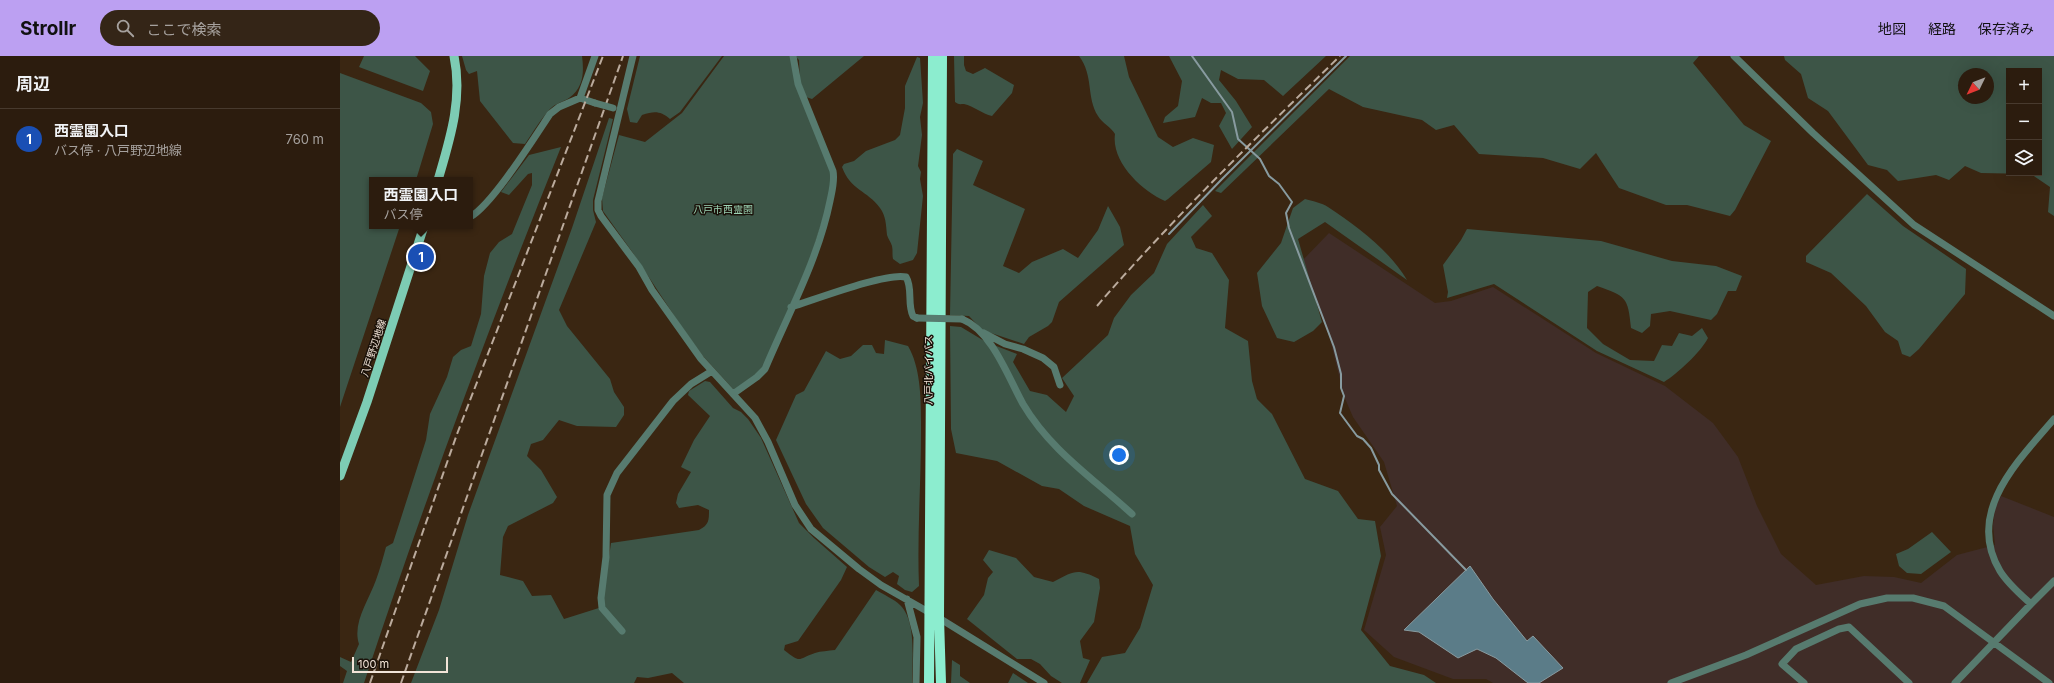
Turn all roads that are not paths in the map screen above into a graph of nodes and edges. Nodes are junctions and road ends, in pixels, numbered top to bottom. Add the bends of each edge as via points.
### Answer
1 (454, 56) edge
2 (595, 56) edge
3 (633, 56) edge
4 (793, 56) edge
5 (933, 56) edge
6 (942, 56) edge
7 (1734, 56) edge
8 (580, 98) junction
9 (617, 109) junction
10 (439, 177) edge
11 (473, 215) edge
12 (423, 229) edge
13 (791, 307) junction
14 (2054, 316) edge
15 (980, 331) junction
16 (712, 371) junction
17 (1060, 385) dead end
18 (733, 394) junction
19 (2054, 419) edge
20 (340, 476) edge
21 (1132, 514) dead end
22 (2054, 581) edge
23 (906, 599) junction
24 (2031, 604) junction
25 (930, 612) junction
26 (940, 618) junction
27 (622, 631) dead end
28 (1994, 643) junction
29 (916, 683) edge
30 (929, 683) edge
31 (941, 683) edge
32 (1044, 683) edge
33 (1671, 683) edge
34 (1804, 683) edge
35 (1909, 683) edge
36 (1955, 683) edge
37 (2049, 683) edge

1 - 10 main road via 457,67 458,101 451,138
2 - 8 street
3 - 9 street
4 - 13 street via 798,84 834,176 820,240
5 - 25 highway, 八戸北バイパス
6 - 26 highway, 八戸北バイパス
7 - 14 street via 1812,133 1914,225
8 - 9 street, bridge
8 - 11 street via 550,114 495,191
9 - 16 street via 598,210 669,315
12 - 20 main road, 八戸野辺地線 via 367,402
13 - 15 street, bridge via 876,280 901,275 909,281 912,316 962,319
13 - 18 street via 765,369
15 - 17 street via 1005,344 1043,358 1054,367
15 - 21 street via 1023,404 1044,434 1065,457
16 - 18 street
16 - 27 street via 691,384 673,401 617,473 608,495 606,557 600,598 602,608
18 - 23 street via 763,430 795,505 811,529 865,574
19 - 24 street via 2006,479 1997,493 1989,518 1989,536 1994,560 2008,582
22 - 24 street
23 - 25 street
23 - 29 street via 917,637
24 - 28 street
25 - 26 street
25 - 30 highway, 八戸北バイパス
26 - 31 highway, 八戸北バイパス
26 - 32 street
28 - 33 street via 1944,606 1913,598 1887,598 1860,604 1746,655
28 - 36 street
28 - 37 street
34 - 35 street via 1782,664 1796,649 1849,627

